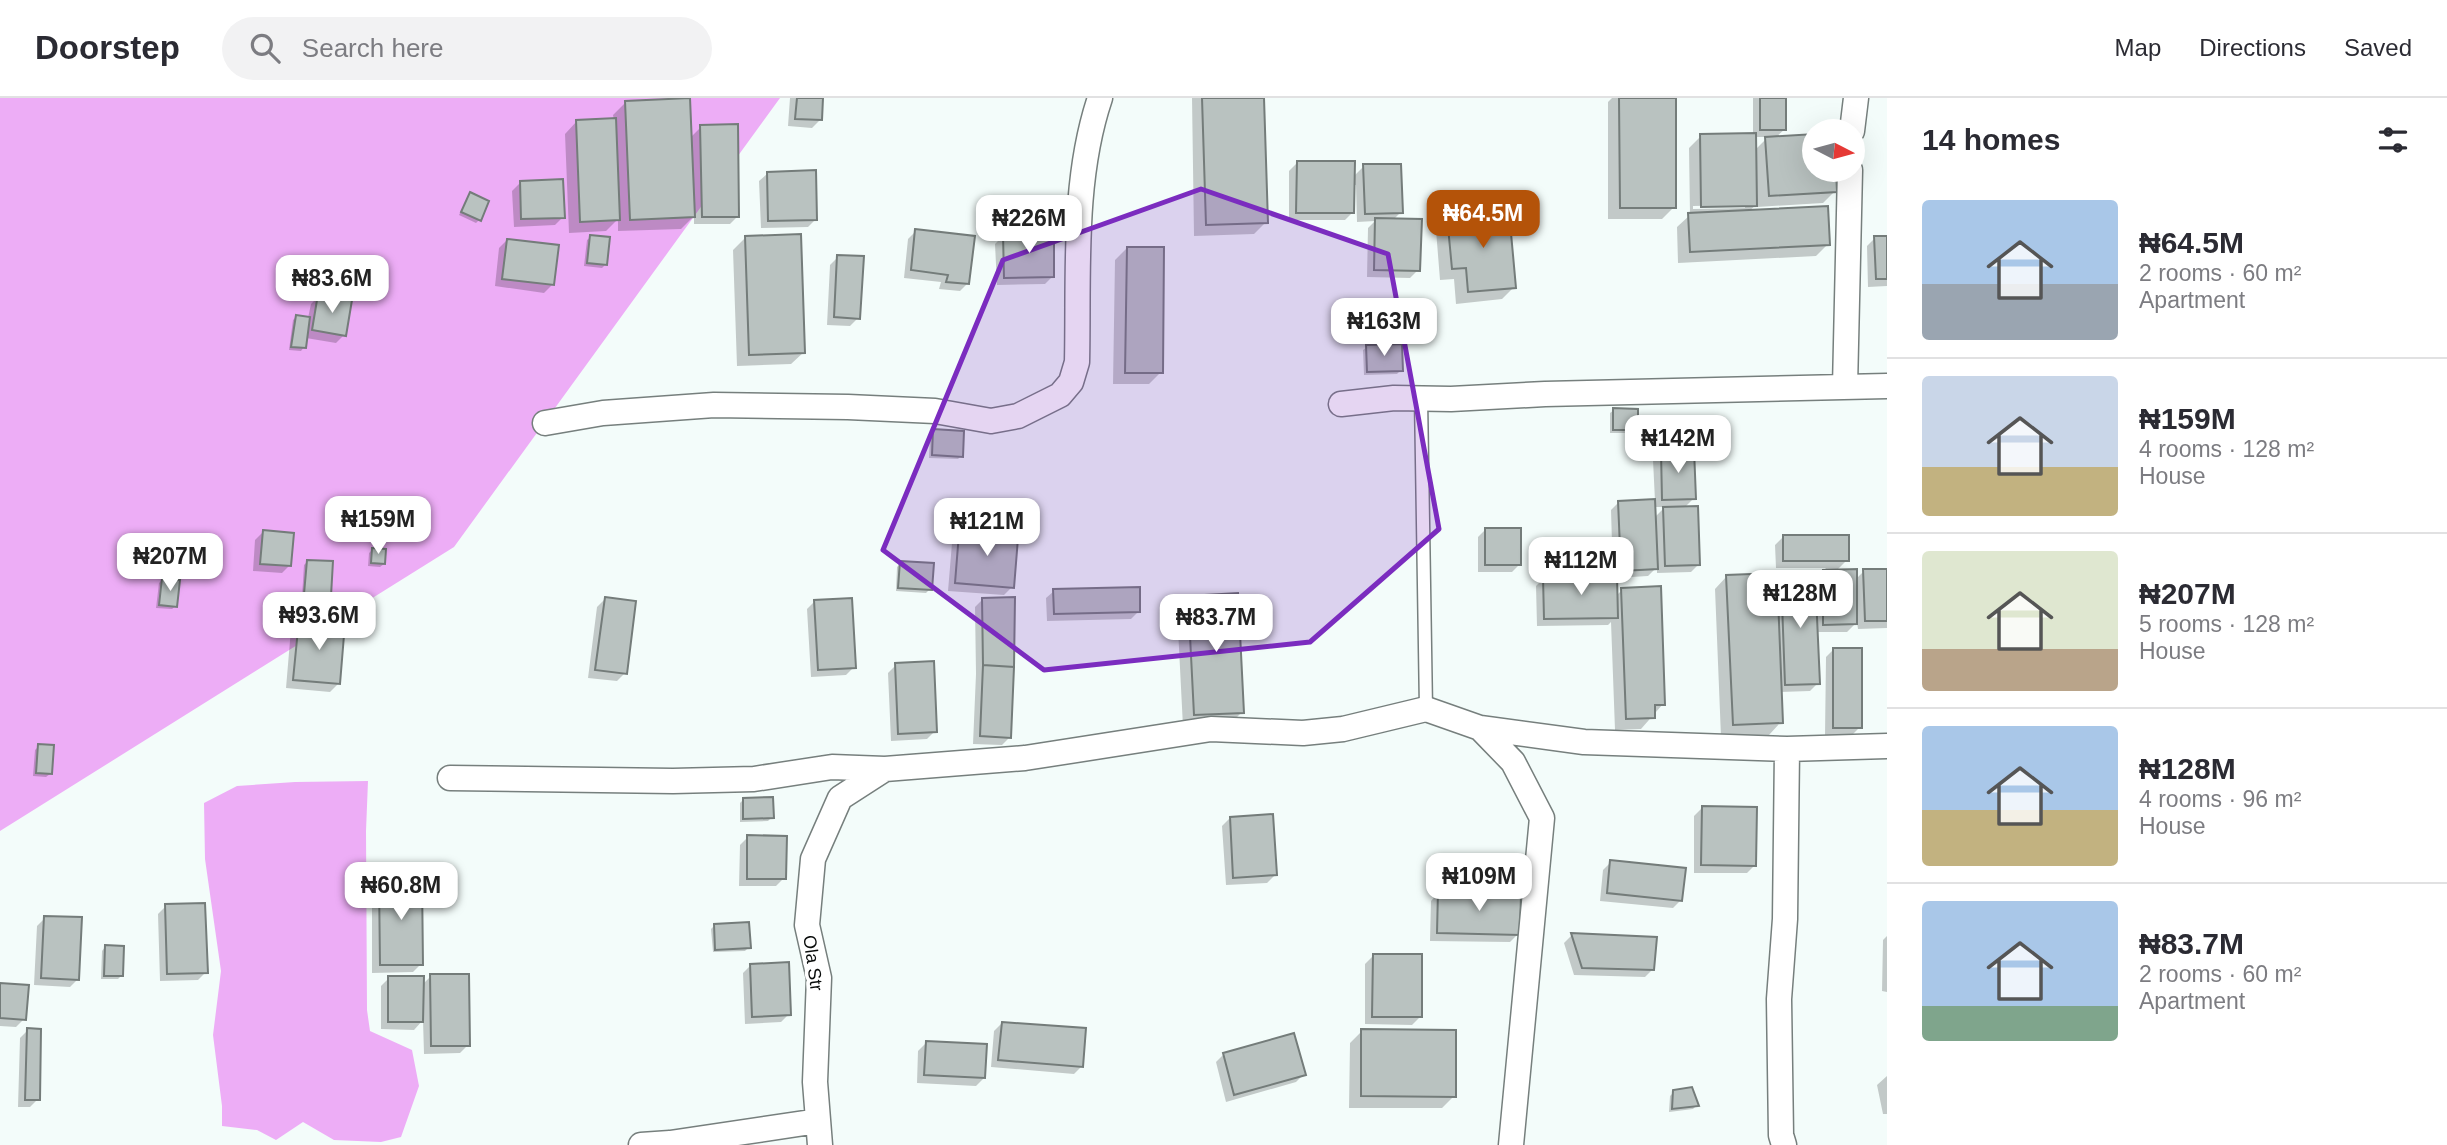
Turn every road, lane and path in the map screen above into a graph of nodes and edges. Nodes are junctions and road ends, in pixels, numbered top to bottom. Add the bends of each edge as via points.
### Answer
1 (1100, 98) edge
2 (1856, 98) edge
3 (1853, 119) edge
4 (1850, 182) edge
5 (1887, 386) edge
6 (1845, 387) junction
7 (1421, 398) junction
8 (1341, 404) dead end
9 (545, 424) dead end
10 (1426, 709) junction
11 (1480, 728) junction
12 (1887, 746) edge
13 (1787, 749) junction
14 (885, 769) junction
15 (450, 778) dead end
16 (819, 1133) edge
17 (642, 1145) edge
18 (1511, 1145) edge
19 (1784, 1145) edge

1 - 9 street via 1081,197 1077,362 1071,382 1060,395 1018,416 991,421 935,411 714,405 603,413
2 - 3 street
4 - 6 street
5 - 6 street
6 - 7 street
7 - 8 street
7 - 10 lane
10 - 11 street
10 - 14 street via 1343,729 1303,733 1211,729 1026,758
11 - 13 street via 1584,742
11 - 18 street via 1514,762 1542,818
12 - 13 street
13 - 19 street via 1779,999
14 - 15 street via 832,767 754,779 673,781
14 - 16 street, Ola Str via 840,797 813,859 807,925 818,978 815,1082
16 - 17 street

